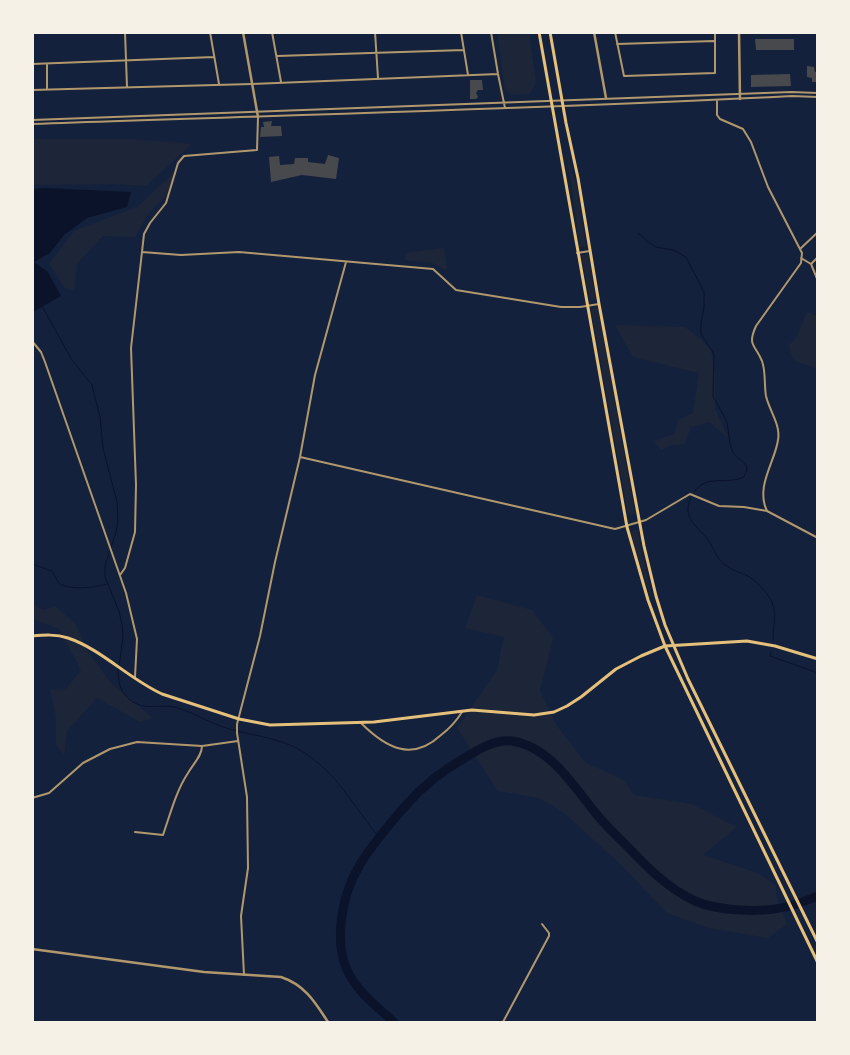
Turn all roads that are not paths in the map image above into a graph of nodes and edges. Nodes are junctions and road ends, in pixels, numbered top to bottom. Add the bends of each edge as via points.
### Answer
1 (57, 32) edge
2 (106, 32) edge
3 (125, 32) edge
4 (210, 32) edge
5 (243, 32) edge
6 (272, 32) edge
7 (376, 32) edge
8 (462, 32) edge
9 (491, 32) edge
10 (540, 32) edge
11 (550, 32) edge
12 (594, 32) edge
13 (615, 32) edge
14 (715, 32) edge
15 (739, 32) edge
16 (714, 41) junction
17 (617, 44) junction
18 (464, 50) junction
19 (376, 53) junction
20 (277, 56) junction
21 (214, 57) junction
22 (126, 60) junction
23 (32, 64) edge
24 (47, 64) junction
25 (498, 74) junction
26 (468, 75) junction
27 (378, 78) junction
28 (281, 82) junction
29 (219, 84) junction
30 (252, 84) junction
31 (127, 87) junction
32 (47, 89) junction
33 (32, 90) edge
34 (818, 93) edge
35 (740, 94) junction
36 (818, 97) edge
37 (606, 98) junction
38 (740, 99) junction
39 (562, 100) junction
40 (717, 100) junction
41 (552, 101) junction
42 (504, 103) junction
43 (553, 106) junction
44 (563, 106) junction
45 (505, 108) junction
46 (257, 112) junction
47 (258, 117) junction
48 (32, 120) edge
49 (32, 124) edge
50 (818, 232) edge
51 (800, 249) junction
52 (591, 251) junction
53 (142, 252) junction
54 (578, 253) junction
55 (818, 257) edge
56 (802, 258) junction
57 (346, 262) junction
58 (811, 264) junction
59 (818, 280) edge
60 (600, 304) junction
61 (587, 306) junction
62 (32, 341) edge
63 (300, 457) junction
64 (767, 510) junction
65 (640, 523) junction
66 (627, 527) junction
67 (818, 538) edge
68 (120, 575) junction
69 (32, 636) edge
70 (674, 644) junction
71 (664, 646) junction
72 (818, 659) edge
73 (135, 679) junction
74 (462, 711) junction
75 (239, 719) junction
76 (361, 723) junction
77 (239, 739) junction
78 (202, 746) junction
79 (32, 798) edge
80 (135, 832) dead end
81 (542, 924) dead end
82 (811, 929) junction
83 (804, 932) junction
84 (818, 943) edge
85 (32, 949) edge
86 (818, 963) edge
87 (244, 975) junction
88 (328, 1022) edge
89 (503, 1022) edge

1 - 2 street
3 - 22 street
4 - 21 street
5 - 30 street
6 - 20 street
7 - 19 street
8 - 18 street
9 - 25 street
10 - 41 main road
11 - 39 main road
12 - 37 street
13 - 17 street
14 - 16 street
15 - 35 street
16 - 17 street
16 - 17 street via 715,73 624,76
18 - 19 street
18 - 26 street
19 - 20 street
19 - 27 street
20 - 28 street
21 - 22 street
21 - 29 street
22 - 24 street
22 - 31 street
23 - 24 street
24 - 32 street
25 - 26 street
25 - 42 street
26 - 27 street
27 - 28 street
28 - 30 street
29 - 30 street
29 - 31 street
30 - 46 street
31 - 32 street
32 - 33 street
34 - 35 street
35 - 37 street
35 - 38 street
36 - 38 street
37 - 39 street
38 - 40 street
39 - 41 street
39 - 44 main road
40 - 44 street
40 - 51 street via 720,119 743,129 751,142 768,187
41 - 42 street
41 - 43 main road
42 - 45 street
42 - 46 street
43 - 44 street
43 - 45 street
43 - 54 main road
44 - 52 main road
45 - 47 street
46 - 47 street
46 - 48 street
47 - 49 street
47 - 53 street via 257,150 184,156 178,164 166,203 144,234
50 - 51 street
51 - 56 street
52 - 54 street
52 - 60 main road
53 - 57 street via 181,255 240,252
53 - 68 street via 131,348 135,532
54 - 61 main road
55 - 58 street
56 - 58 street
56 - 64 street via 751,338 762,362 766,396 779,433 765,478 764,505
57 - 61 street via 433,269 456,290 553,306
57 - 63 street via 316,375
58 - 59 street
60 - 61 street
60 - 65 main road
61 - 66 main road
62 - 68 street via 45,362
63 - 66 street via 615,530
63 - 75 street
64 - 65 street via 719,506 690,494
64 - 67 street
65 - 66 street
65 - 70 main road via 656,596
66 - 71 main road
68 - 73 street via 137,639
69 - 73 main road via 67,638 92,650
70 - 71 main road
70 - 72 main road via 747,641
70 - 82 main road via 713,732
71 - 74 main road via 616,669 581,697 554,712 525,715
71 - 83 main road
73 - 75 main road via 162,694
74 - 76 main road
74 - 76 street via 432,744 406,751 395,748
75 - 76 main road via 270,725
75 - 77 street
77 - 78 street
77 - 87 street via 247,797 248,868 241,916
78 - 79 street via 137,742 110,749 83,763 49,793
78 - 80 street via 176,797 163,835
81 - 89 street via 549,936
82 - 83 main road
82 - 84 main road
83 - 86 main road
85 - 87 street
87 - 88 street via 292,980 306,991

